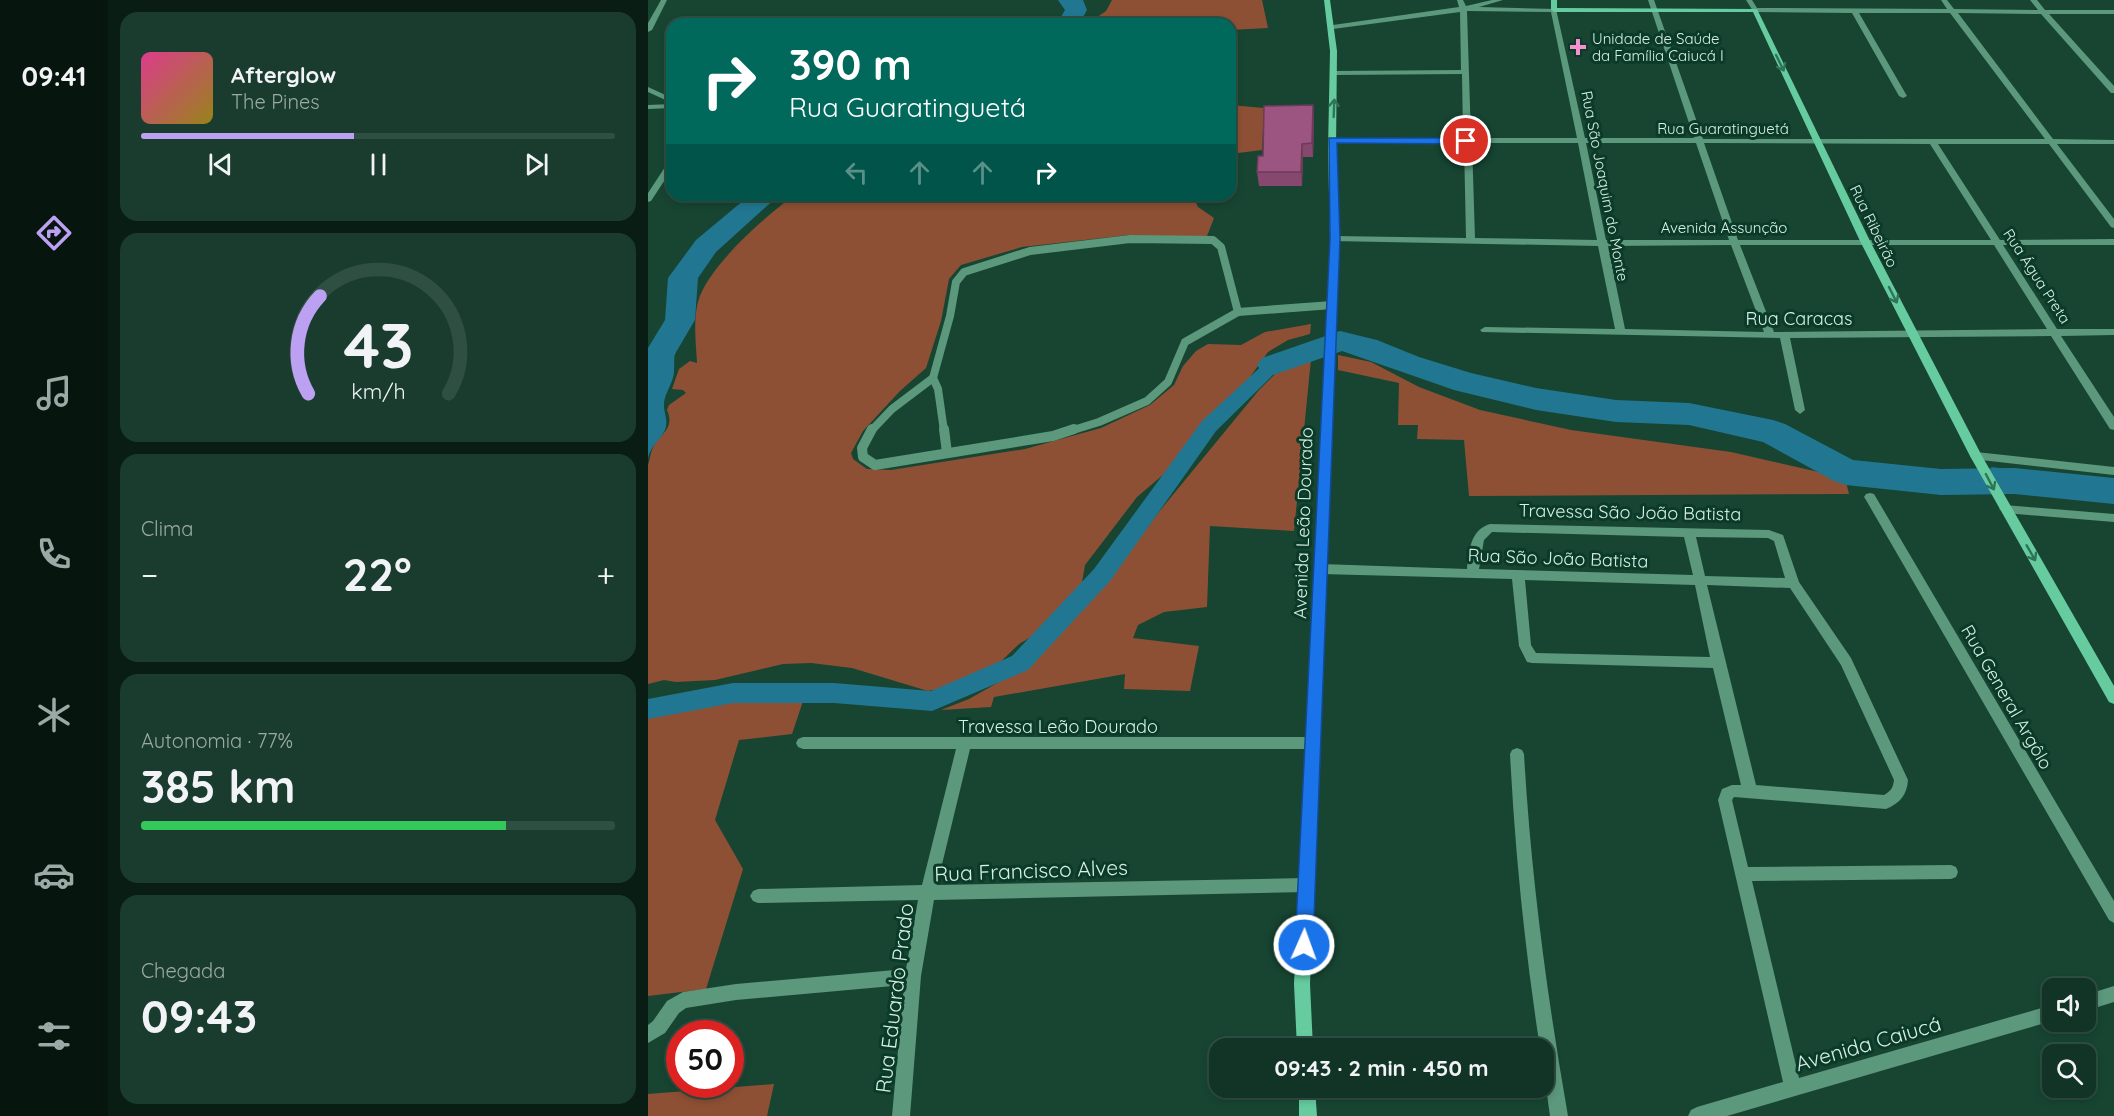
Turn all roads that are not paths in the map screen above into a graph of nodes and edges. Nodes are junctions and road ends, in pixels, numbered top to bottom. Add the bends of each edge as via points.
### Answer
1 (664, 0) edge
2 (1327, 0) edge
3 (1500, 0) edge
4 (1651, 0) edge
5 (1749, 0) edge
6 (1944, 0) edge
7 (2033, 0) edge
8 (1462, 4) edge
9 (1554, 5) edge
10 (1655, 10) junction
11 (1755, 10) junction
12 (1855, 11) junction
13 (1953, 11) junction
14 (2044, 12) junction
15 (2114, 12) edge
16 (1333, 27) junction
17 (648, 30) edge
18 (1464, 72) junction
19 (1335, 73) junction
20 (648, 89) edge
21 (2114, 91) edge
22 (1903, 96) dead end
23 (666, 98) edge
24 (666, 106) edge
25 (648, 107) edge
26 (1332, 140) junction
27 (1466, 141) junction
28 (1582, 141) junction
29 (1818, 141) junction
30 (2051, 141) junction
31 (2114, 141) edge
32 (1700, 142) junction
33 (1933, 142) junction
34 (666, 172) edge
35 (648, 199) edge
36 (2114, 225) edge
37 (1335, 239) junction
38 (1471, 241) junction
39 (1865, 241) junction
40 (1734, 242) junction
41 (1997, 242) junction
42 (2114, 242) edge
43 (1602, 243) junction
44 (1332, 305) junction
45 (1238, 312) junction
46 (1485, 330) dead end
47 (1621, 332) junction
48 (2114, 332) edge
49 (2055, 333) junction
50 (1770, 335) junction
51 (1784, 335) junction
52 (1914, 335) junction
53 (933, 378) junction
54 (1800, 410) dead end
55 (2114, 426) edge
56 (947, 453) junction
57 (1978, 459) junction
58 (2114, 471) edge
59 (1870, 497) dead end
60 (2003, 506) junction
61 (2114, 518) edge
62 (1689, 531) junction
63 (1321, 569) junction
64 (1472, 573) junction
65 (1518, 574) junction
66 (1698, 580) junction
67 (1793, 583) junction
68 (1718, 663) junction
69 (2114, 698) edge
70 (803, 743) dead end
71 (1314, 744) junction
72 (964, 745) junction
73 (1517, 754) dead end
74 (1750, 791) junction
75 (1951, 872) dead end
76 (1742, 874) junction
77 (1306, 885) junction
78 (927, 894) junction
79 (758, 896) dead end
80 (2114, 915) edge
81 (913, 976) junction
82 (2114, 994) edge
83 (2096, 1000) edge
84 (2042, 1015) edge
85 (648, 1035) edge
86 (1305, 1038) edge
87 (1793, 1088) junction
88 (1307, 1098) edge
89 (902, 1116) edge
90 (1308, 1116) edge
91 (1559, 1116) edge
92 (1697, 1116) edge

1 - 17 street
2 - 16 main road, Avenida Leão Dourado
3 - 8 street
4 - 10 street
5 - 11 street, Rua Ribeirão
6 - 13 street
7 - 14 street
8 - 9 street
8 - 16 street
8 - 18 street
9 - 10 main road
9 - 28 street, Rua São Joaquim do Monte
10 - 11 main road
10 - 32 street
11 - 12 street
11 -> 29 main road, Rua Ribeirão
12 - 13 street
12 - 22 street
13 - 14 street
13 - 30 street
14 - 15 street
14 - 21 street
16 - 19 main road, Avenida Leão Dourado
18 - 19 street
18 - 27 street
26 -> 19 main road, Avenida Leão Dourado
20 - 23 street
24 - 25 street
26 - 27 street, Rua Guaratinguetá
26 - 37 main road, Avenida Leão Dourado
27 - 28 street, Rua Guaratinguetá
27 - 38 street
28 - 32 street, Rua Guaratinguetá
28 - 43 street, Rua São Joaquim do Monte
29 - 32 street, Rua Guaratinguetá
29 - 33 street, Rua Guaratinguetá
29 - 39 main road, Rua Ribeirão
30 - 31 street, Rua Guaratinguetá
30 - 33 street, Rua Guaratinguetá
30 - 36 street
32 - 40 street
33 - 41 street, Rua Água Preta
34 - 35 street
37 - 38 street, Avenida Assunção
37 - 44 main road, Avenida Leão Dourado
38 - 43 street, Avenida Assunção
39 - 40 street, Avenida Assunção
39 - 41 street, Avenida Assunção
39 -> 52 main road, Rua Ribeirão
40 - 43 street, Avenida Assunção
40 - 50 street
41 - 42 street, Avenida Assunção
41 - 49 street, Rua Água Preta
43 - 47 street, Rua São Joaquim do Monte
44 - 45 lane
44 - 63 main road, Avenida Leão Dourado
45 - 53 lane via 1221,247 1214,240 1130,239 1030,251 974,267 956,282
45 - 56 lane via 1185,342 1168,382 1147,400 1100,422 1053,436
46 - 47 street, Rua Caracas
47 - 50 street, Rua Caracas
48 - 49 street, Rua Caracas
49 - 52 street, Rua Caracas
49 - 55 street, Rua Água Preta
50 - 51 street, Rua Caracas
51 - 52 street, Rua Caracas
51 - 54 street
52 - 57 main road, Rua Ribeirão
53 - 56 lane
53 - 56 lane via 911,393 873,430 862,447 863,457 874,465
57 - 58 street
57 -> 60 main road, Rua Ribeirão
59 - 80 street, Rua General Argôlo
60 - 61 street
60 -> 69 main road, Rua Ribeirão
62 - 64 street, Travessa São João Batista via 1484,530 1479,535
62 - 66 street
62 - 67 street, Travessa São João Batista via 1775,535
63 - 64 street, Rua São João Batista
63 - 71 main road, Avenida Leão Dourado
64 - 65 street, Rua São João Batista
65 - 66 street, Rua São João Batista
65 - 68 street via 1525,646 1532,658
66 - 67 street, Rua São João Batista
66 - 68 street
67 - 74 street via 1846,662 1901,780 1901,789 1886,802
68 - 74 street
70 - 72 street, Travessa Leão Dourado
71 - 72 street, Travessa Leão Dourado
71 - 77 main road, Avenida Leão Dourado
72 - 78 street, Rua Eduardo Prado
73 - 91 street via 1536,960
74 - 76 street via 1732,791 1725,800
75 - 76 street
76 - 87 street
77 - 78 street, Rua Francisco Alves
77 - 86 main road, Avenida Leão Dourado via 1302,984
78 - 79 street, Rua Francisco Alves
78 - 81 street, Rua Eduardo Prado
81 - 85 street via 683,1000
81 - 89 street, Rua Eduardo Prado
82 - 83 street
84 - 87 street, Avenida Caiucá
87 - 92 street, Avenida Caiucá
88 - 90 main road

